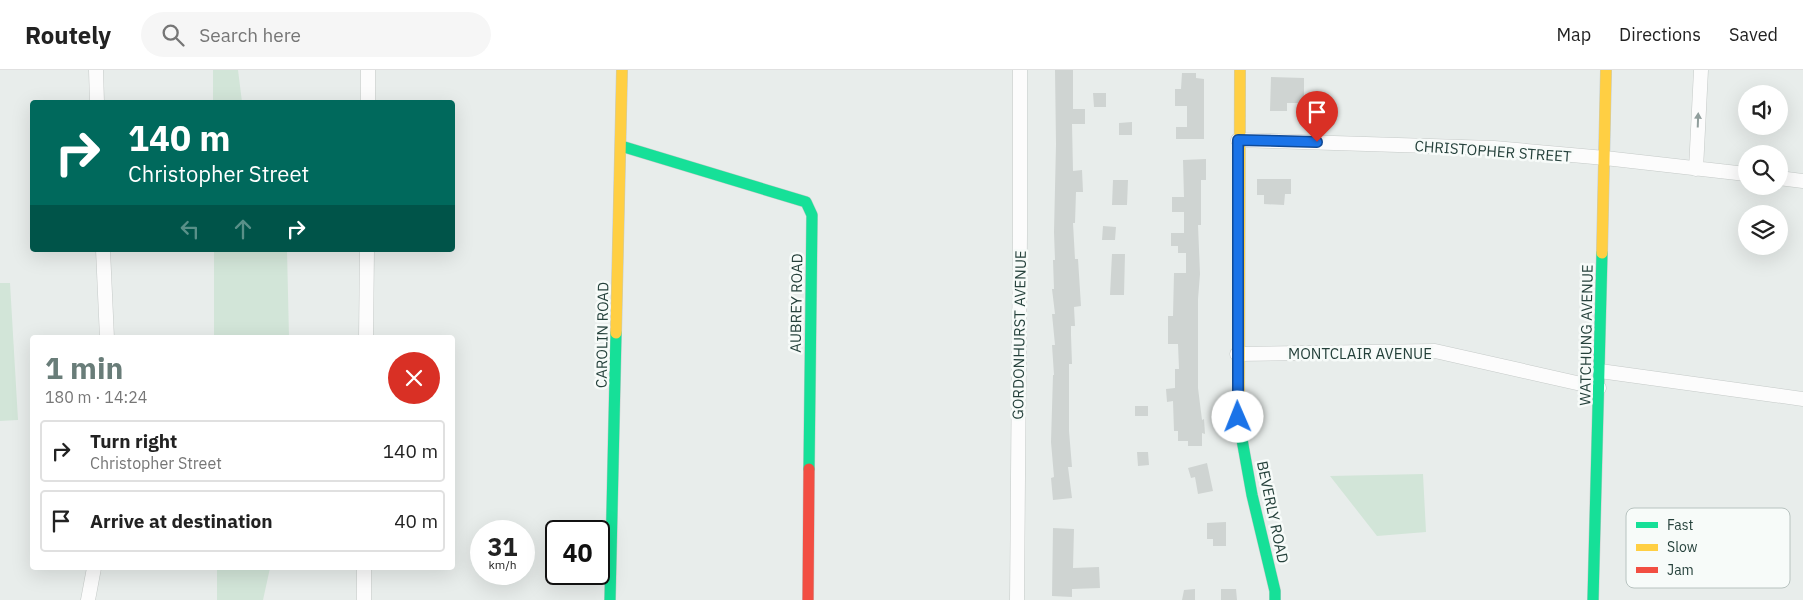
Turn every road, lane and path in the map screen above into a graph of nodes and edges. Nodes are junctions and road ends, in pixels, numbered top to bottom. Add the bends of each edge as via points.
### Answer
1 (96, 70) edge
2 (368, 70) edge
3 (622, 70) edge
4 (1020, 70) edge
5 (1240, 70) edge
6 (1606, 70) edge
7 (1700, 70) edge
8 (97, 100) edge
9 (368, 100) edge
10 (1238, 140) junction
11 (621, 146) junction
12 (1605, 158) junction
13 (1696, 169) junction
14 (1738, 173) edge
15 (1788, 179) edge
16 (1803, 181) edge
17 (103, 252) edge
18 (367, 252) edge
19 (107, 335) edge
20 (366, 335) edge
21 (1237, 354) junction
22 (1600, 371) junction
23 (1599, 388) junction
24 (1803, 398) edge
25 (94, 570) edge
26 (364, 570) edge
27 (88, 600) edge
28 (364, 600) edge
29 (610, 600) edge
30 (808, 600) edge
31 (1017, 600) edge
32 (1276, 600) edge
33 (1593, 600) edge

1 - 8 street
2 - 9 street
3 - 11 street, CAROLIN ROAD
4 - 31 street, GORDONHURST AVENUE
5 - 10 street, BEVERLY ROAD
6 - 12 street, WATCHUNG AVENUE
13 -> 7 street
10 - 12 street, CHRISTOPHER STREET via 1494,148
10 - 21 street, BEVERLY ROAD
11 - 29 street, CAROLIN ROAD
11 - 30 street, AUBREY ROAD via 806,202 812,215
12 - 13 street, CHRISTOPHER STREET
12 - 22 street, WATCHUNG AVENUE
13 - 14 street, CHRISTOPHER STREET
15 - 16 street
17 - 19 street
18 - 20 street
21 - 23 street, MONTCLAIR AVENUE via 1434,351
21 - 32 street, BEVERLY ROAD via 1238,417
22 - 23 street, WATCHUNG AVENUE
22 - 24 street
23 - 33 street, WATCHUNG AVENUE
25 - 27 street
26 - 28 street

